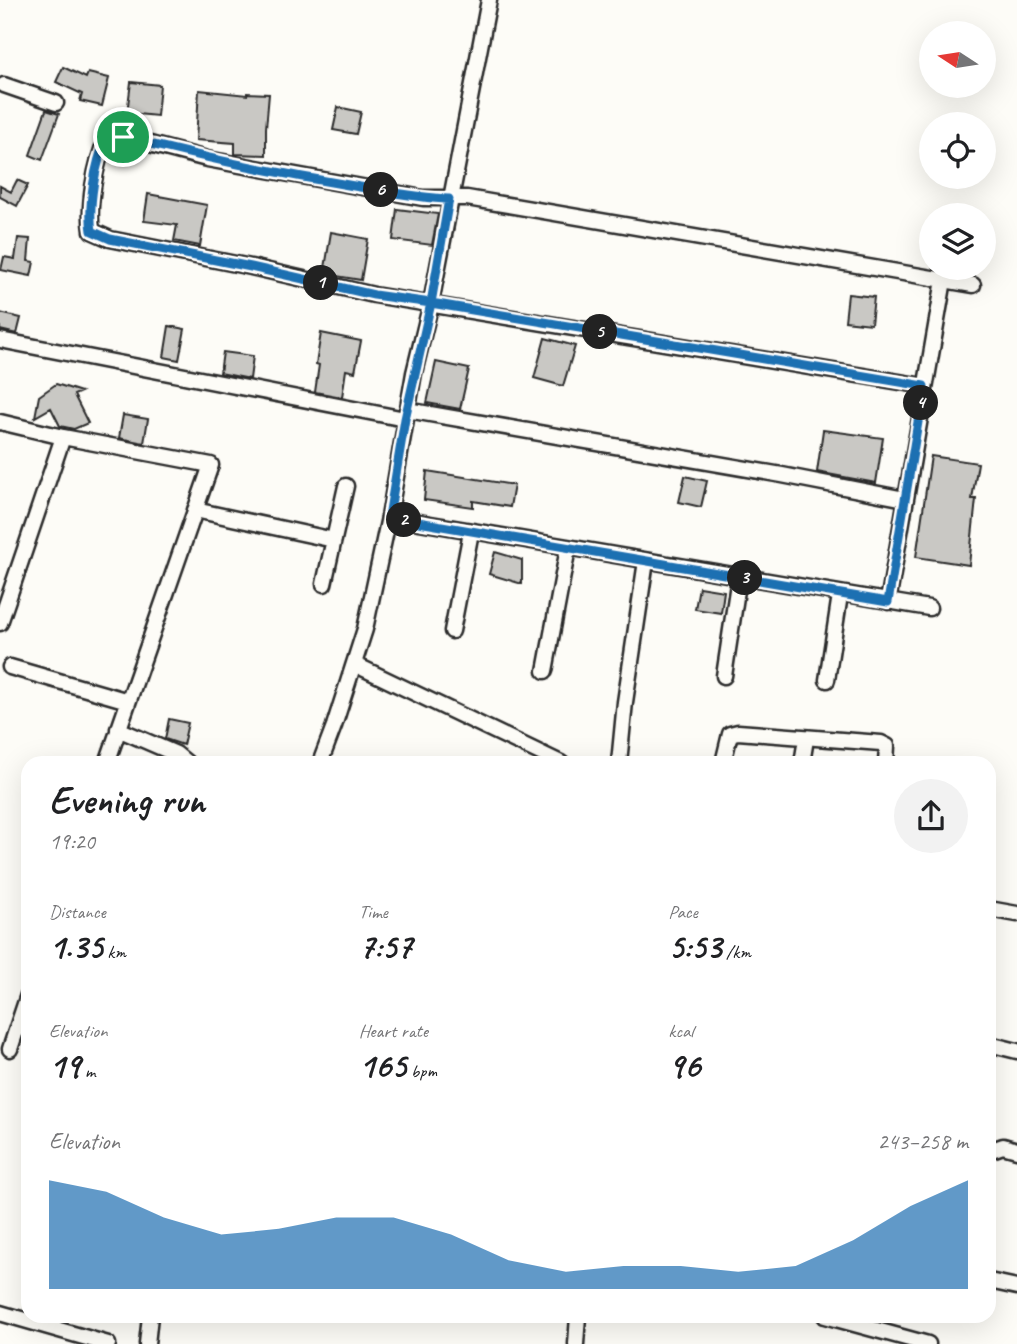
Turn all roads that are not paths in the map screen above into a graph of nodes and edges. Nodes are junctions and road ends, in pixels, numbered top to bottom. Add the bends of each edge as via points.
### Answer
1 (489, 0) edge
2 (1, 87) edge
3 (56, 103) dead end
4 (449, 199) junction
5 (919, 276) edge
6 (944, 280) joint
7 (973, 285) dead end
8 (431, 303) junction
9 (0, 340) edge
10 (924, 386) junction
11 (406, 415) junction
12 (0, 422) edge
13 (63, 437) junction
14 (346, 486) dead end
15 (905, 499) junction
16 (195, 510) junction
17 (389, 517) junction
18 (471, 531) junction
19 (334, 540) junction
20 (568, 548) junction
21 (646, 561) junction
22 (739, 577) junction
23 (324, 584) dead end
24 (840, 595) junction
25 (888, 602) junction
26 (929, 608) dead end
27 (0, 623) edge
28 (452, 631) dead end
29 (354, 664) junction
30 (10, 667) dead end
31 (545, 671) dead end
32 (724, 676) dead end
33 (827, 680) dead end
34 (128, 701) junction
35 (118, 729) junction
36 (806, 739) junction
37 (109, 756) edge
38 (178, 756) edge
39 (322, 756) edge
40 (546, 756) edge
41 (620, 756) edge
42 (724, 756) edge
43 (803, 756) edge
44 (886, 756) edge
45 (996, 910) edge
46 (1017, 914) edge
47 (21, 1023) edge
48 (996, 1046) edge
49 (10, 1049) dead end
50 (1017, 1051) edge
51 (996, 1148) edge
52 (1017, 1150) edge
53 (996, 1282) edge
54 (1017, 1287) edge
55 (0, 1313) edge
56 (21, 1319) edge
57 (35, 1323) edge
58 (150, 1323) edge
59 (578, 1323) edge
60 (851, 1323) edge
61 (108, 1344) edge
62 (148, 1344) edge
63 (576, 1344) edge
64 (928, 1344) edge

1 - 4 street
2 - 3 street
4 - 5 street via 467,198
4 - 8 street
4 - 8 street via 284,174 123,137 106,140 101,150 90,216 92,231 100,235 374,295
6 - 7 street
6 - 10 street
8 - 10 street
8 - 11 street
9 - 11 street
10 - 15 street
11 - 15 street
11 - 17 street
12 - 13 street
13 - 16 street via 211,465
13 - 27 street
14 - 19 street
15 - 25 street
16 - 19 street
16 - 34 street
17 - 18 street
17 - 29 street
18 - 20 street
18 - 28 street
19 - 23 street
20 - 21 street
20 - 31 street
21 - 22 street
21 - 41 street
22 - 24 street
22 - 32 street
24 - 25 street
24 - 33 street
25 - 26 street
29 - 39 street
29 - 40 street
30 - 34 street
34 - 35 street
35 - 37 street
35 - 38 street
36 - 42 street via 734,732 727,738
36 - 43 street
36 - 44 street via 881,743 887,746
45 - 46 street
47 - 49 street
48 - 50 street
51 - 52 street
53 - 54 street
55 - 56 street
57 - 61 street
58 - 62 street
59 - 63 street
60 - 64 street

